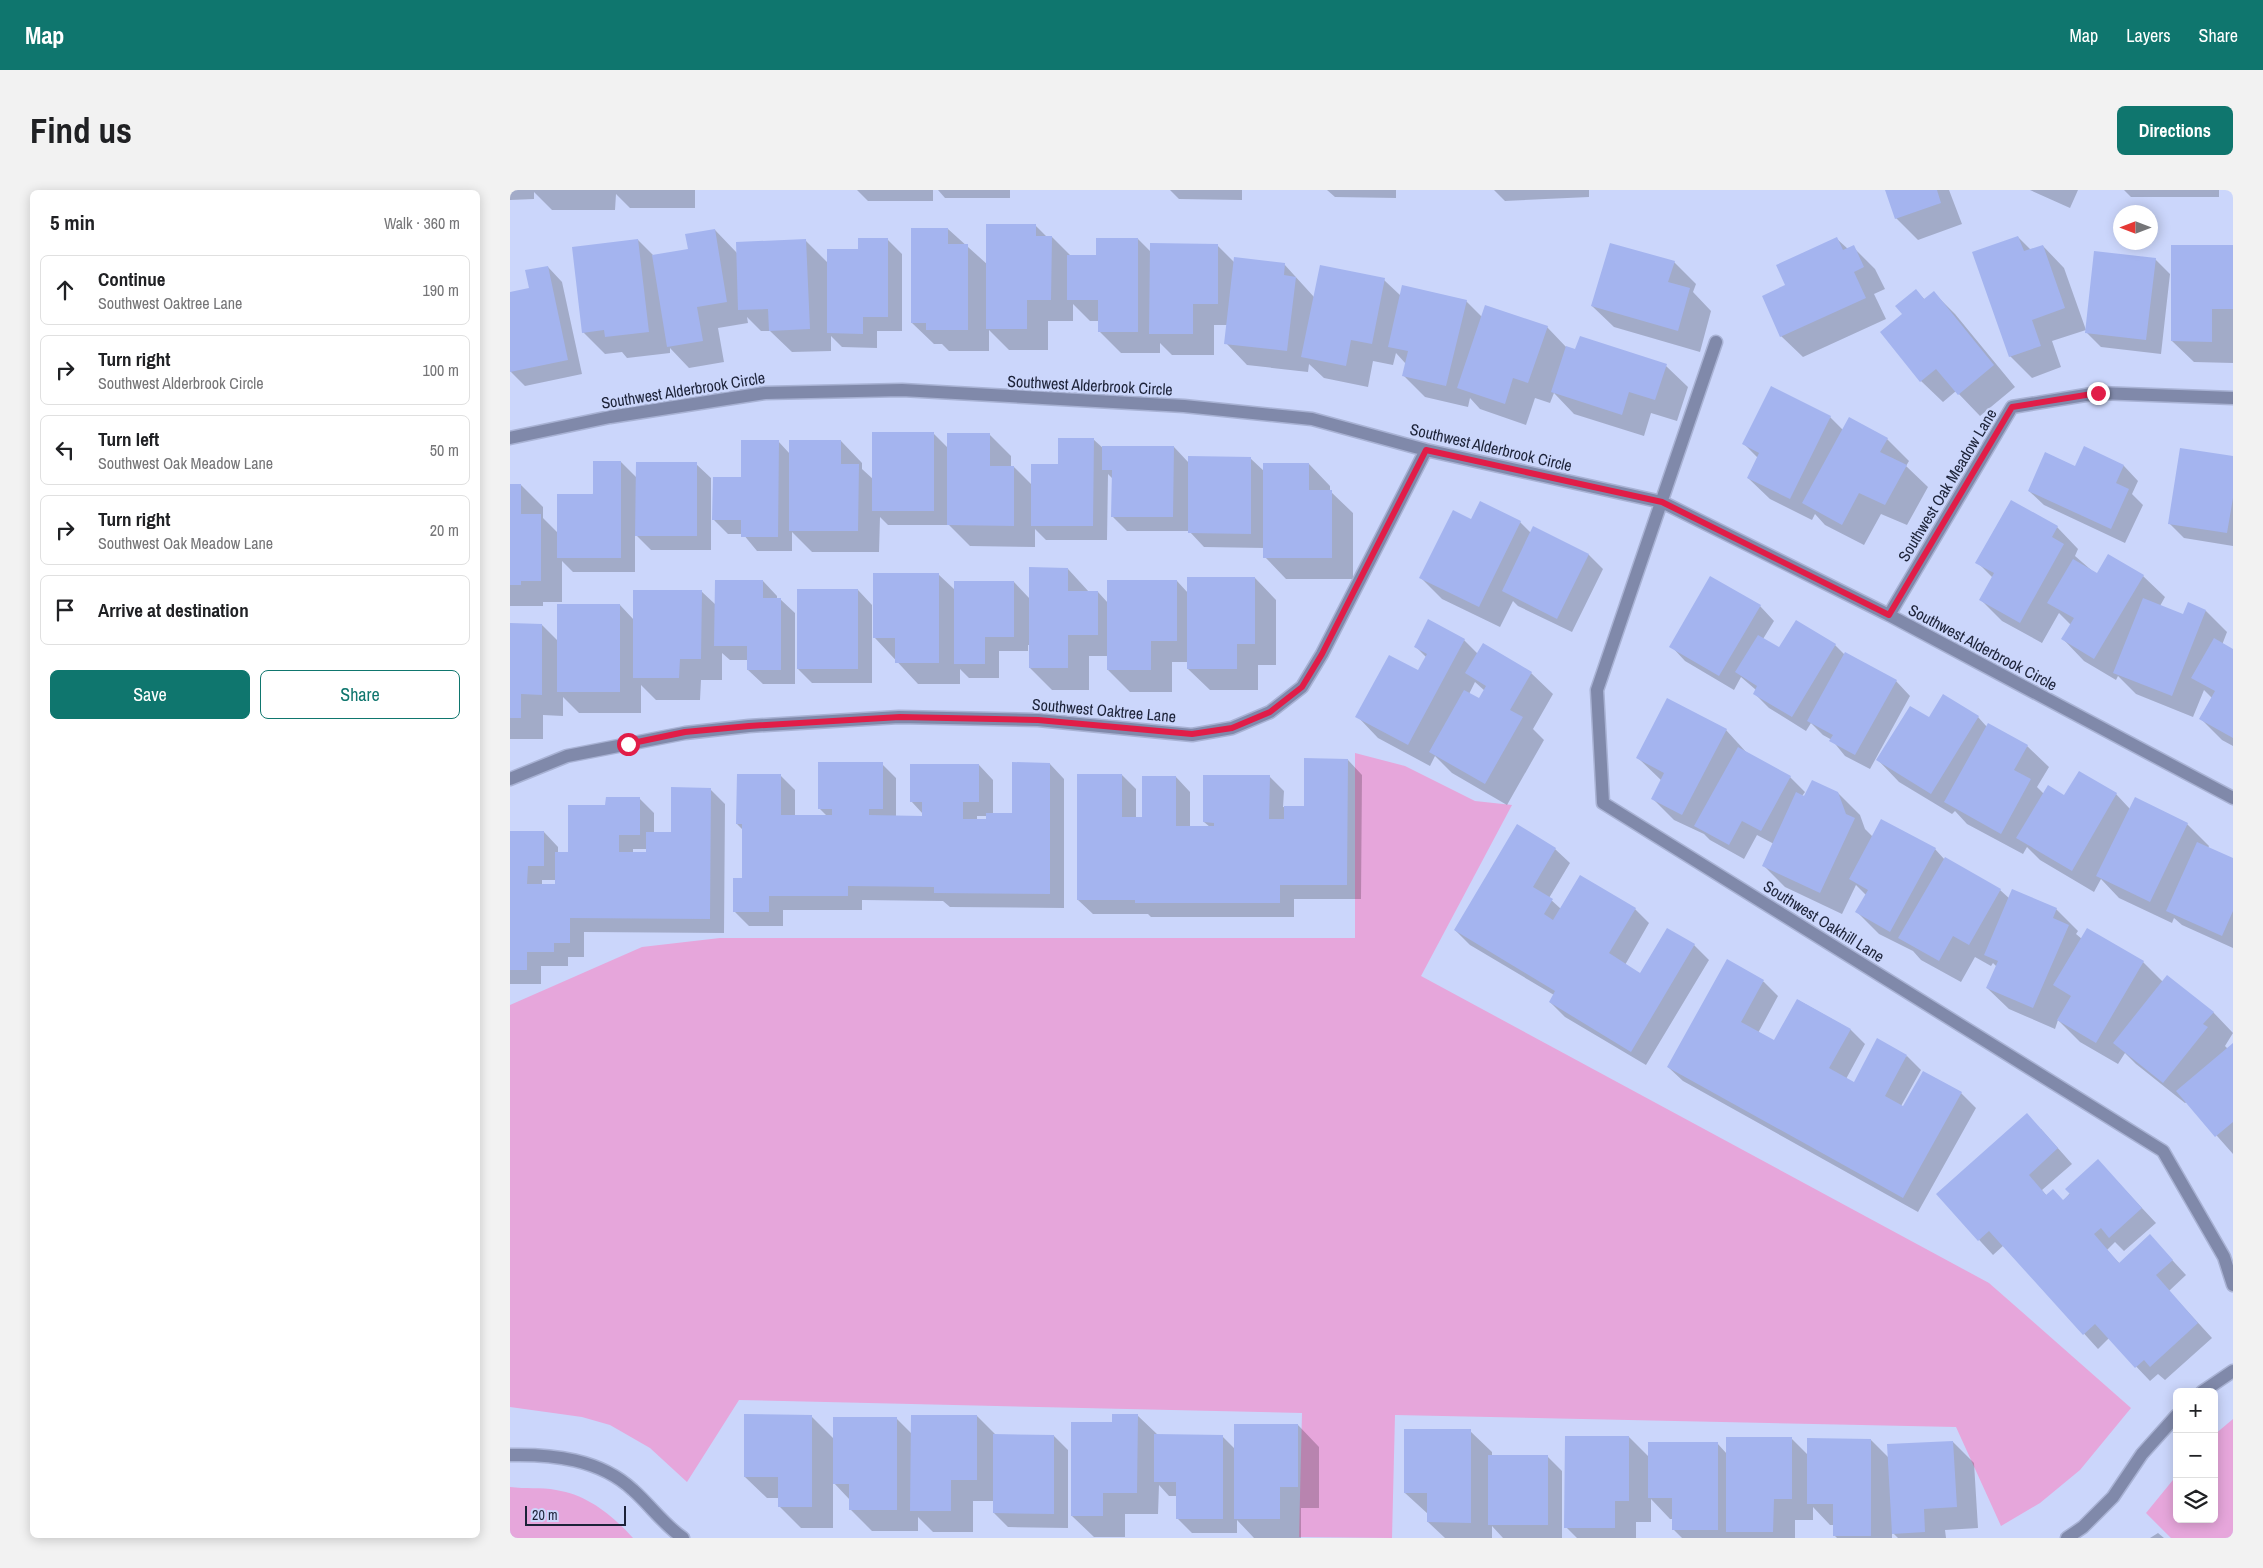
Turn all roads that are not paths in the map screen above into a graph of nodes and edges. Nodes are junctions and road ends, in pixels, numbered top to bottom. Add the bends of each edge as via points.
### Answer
1 (1716, 342) dead end
2 (2233, 398) edge
3 (510, 438) edge
4 (1426, 450) junction
5 (1662, 502) junction
6 (1889, 615) junction
7 (510, 779) edge
8 (2233, 798) edge
9 (2233, 1286) edge
10 (2233, 1371) edge
11 (2208, 1388) edge
12 (2173, 1419) edge
13 (510, 1455) edge
14 (683, 1538) edge
15 (2066, 1538) edge

1 - 5 street
2 - 6 street, Southwest Oak Meadow Lane via 2098,393 2012,407
3 - 4 street, Southwest Alderbrook Circle via 610,417 765,393 902,390 1184,406 1312,418
4 - 5 street, Southwest Alderbrook Circle
4 - 7 street, Southwest Oaktree Lane via 1302,687 1270,712 1232,728 1192,734 1038,720 900,717 749,726 685,732 567,756
5 - 6 street, Southwest Alderbrook Circle
5 - 9 street, Southwest Oakhill Lane via 1597,690 1603,803 2163,1151 2224,1257
6 - 8 street, Southwest Alderbrook Circle
10 - 11 street
12 - 15 street via 2142,1454 2113,1497
13 - 14 street via 546,1454 580,1461 608,1474 631,1488

